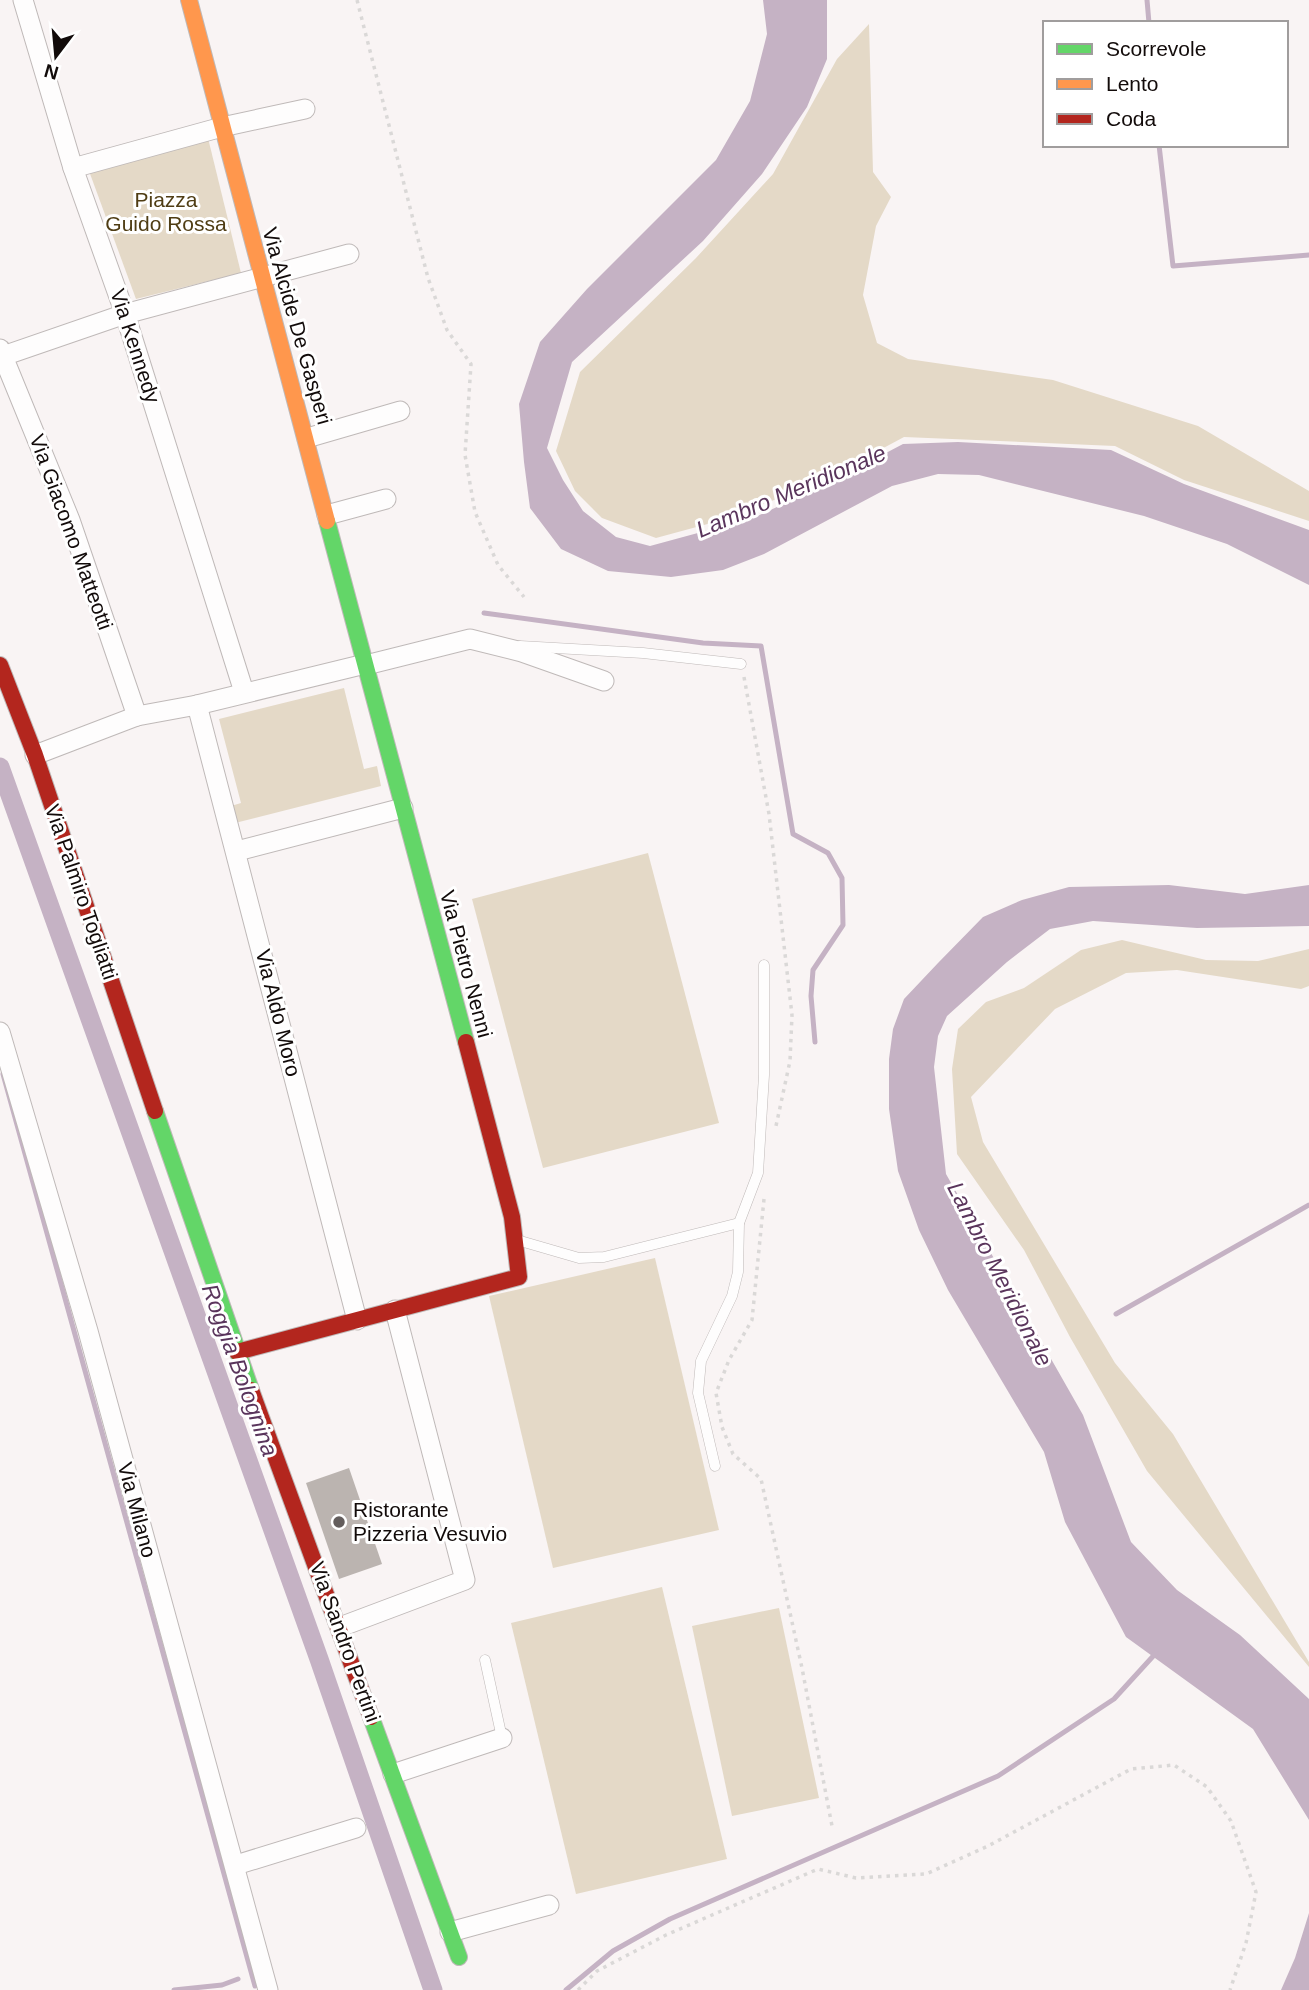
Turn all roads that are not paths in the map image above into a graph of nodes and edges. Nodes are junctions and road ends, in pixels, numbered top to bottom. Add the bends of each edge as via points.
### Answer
1 (23, 0) edge
2 (189, 0) edge
3 (306, 109) dead end
4 (222, 127) junction
5 (73, 168) junction
6 (349, 254) dead end
7 (260, 278) junction
8 (125, 314) junction
9 (1, 354) edge
10 (400, 411) dead end
11 (307, 438) junction
12 (386, 499) dead end
13 (327, 515) junction
14 (499, 646) junction
15 (741, 664) road end
16 (0, 665) edge
17 (365, 665) junction
18 (604, 681) dead end
19 (244, 692) junction
20 (197, 705) junction
21 (137, 716) junction
22 (35, 755) junction
23 (403, 808) junction
24 (237, 851) junction
25 (764, 965) dead end
26 (0, 1032) edge
27 (739, 1223) junction
28 (517, 1240) junction
29 (395, 1310) junction
30 (357, 1320) junction
31 (237, 1352) junction
32 (715, 1466) dead end
33 (340, 1627) junction
34 (485, 1660) dead end
35 (502, 1738) joint
36 (393, 1774) junction
37 (356, 1828) dead end
38 (236, 1865) junction
39 (549, 1905) dead end
40 (450, 1932) junction
41 (459, 1957) dead end
42 (268, 1990) edge

1 - 5 street, Via Kennedy
2 - 4 street, Via Alcide De Gasperi
3 - 4 street
4 - 5 street
4 - 7 street, Via Alcide De Gasperi
5 - 8 street, Via Kennedy
6 - 7 street
7 - 8 street
7 - 11 street, Via Alcide De Gasperi
8 - 9 street
8 - 19 street, Via Kennedy
9 - 21 street, Via Giacomo Matteotti via 70,520
10 - 11 street
11 - 13 street, Via Alcide De Gasperi
12 - 13 street
13 - 17 street, Via Alcide De Gasperi
14 - 15 lane via 629,652
14 - 17 street via 471,639
14 - 18 street
16 - 22 street, Via Palmiro Togliatti
17 - 19 street
17 - 23 street, Via Pietro Nenni
19 - 20 street
20 - 21 street
20 - 24 street, Via Aldo Moro
21 - 22 street
22 - 31 street, Via Palmiro Togliatti
23 - 24 street
23 - 28 street, Via Pietro Nenni
24 - 30 street, Via Aldo Moro
25 - 27 lane via 758,1173
26 - 38 street, Via Milano
27 - 28 lane via 604,1257 579,1258
27 - 32 lane via 738,1272 732,1296 701,1361 698,1393
28 - 29 street, Via Pietro Nenni via 519,1277
29 - 30 street
29 - 33 street via 465,1580
30 - 31 street
31 - 33 street, Via Sandro Pertini
33 - 36 street, Via Sandro Pertini
34 - 35 lane
35 - 36 street
36 - 40 street, Via Sandro Pertini
37 - 38 street
38 - 42 street, Via Milano
39 - 40 street
40 - 41 street, Via Sandro Pertini

